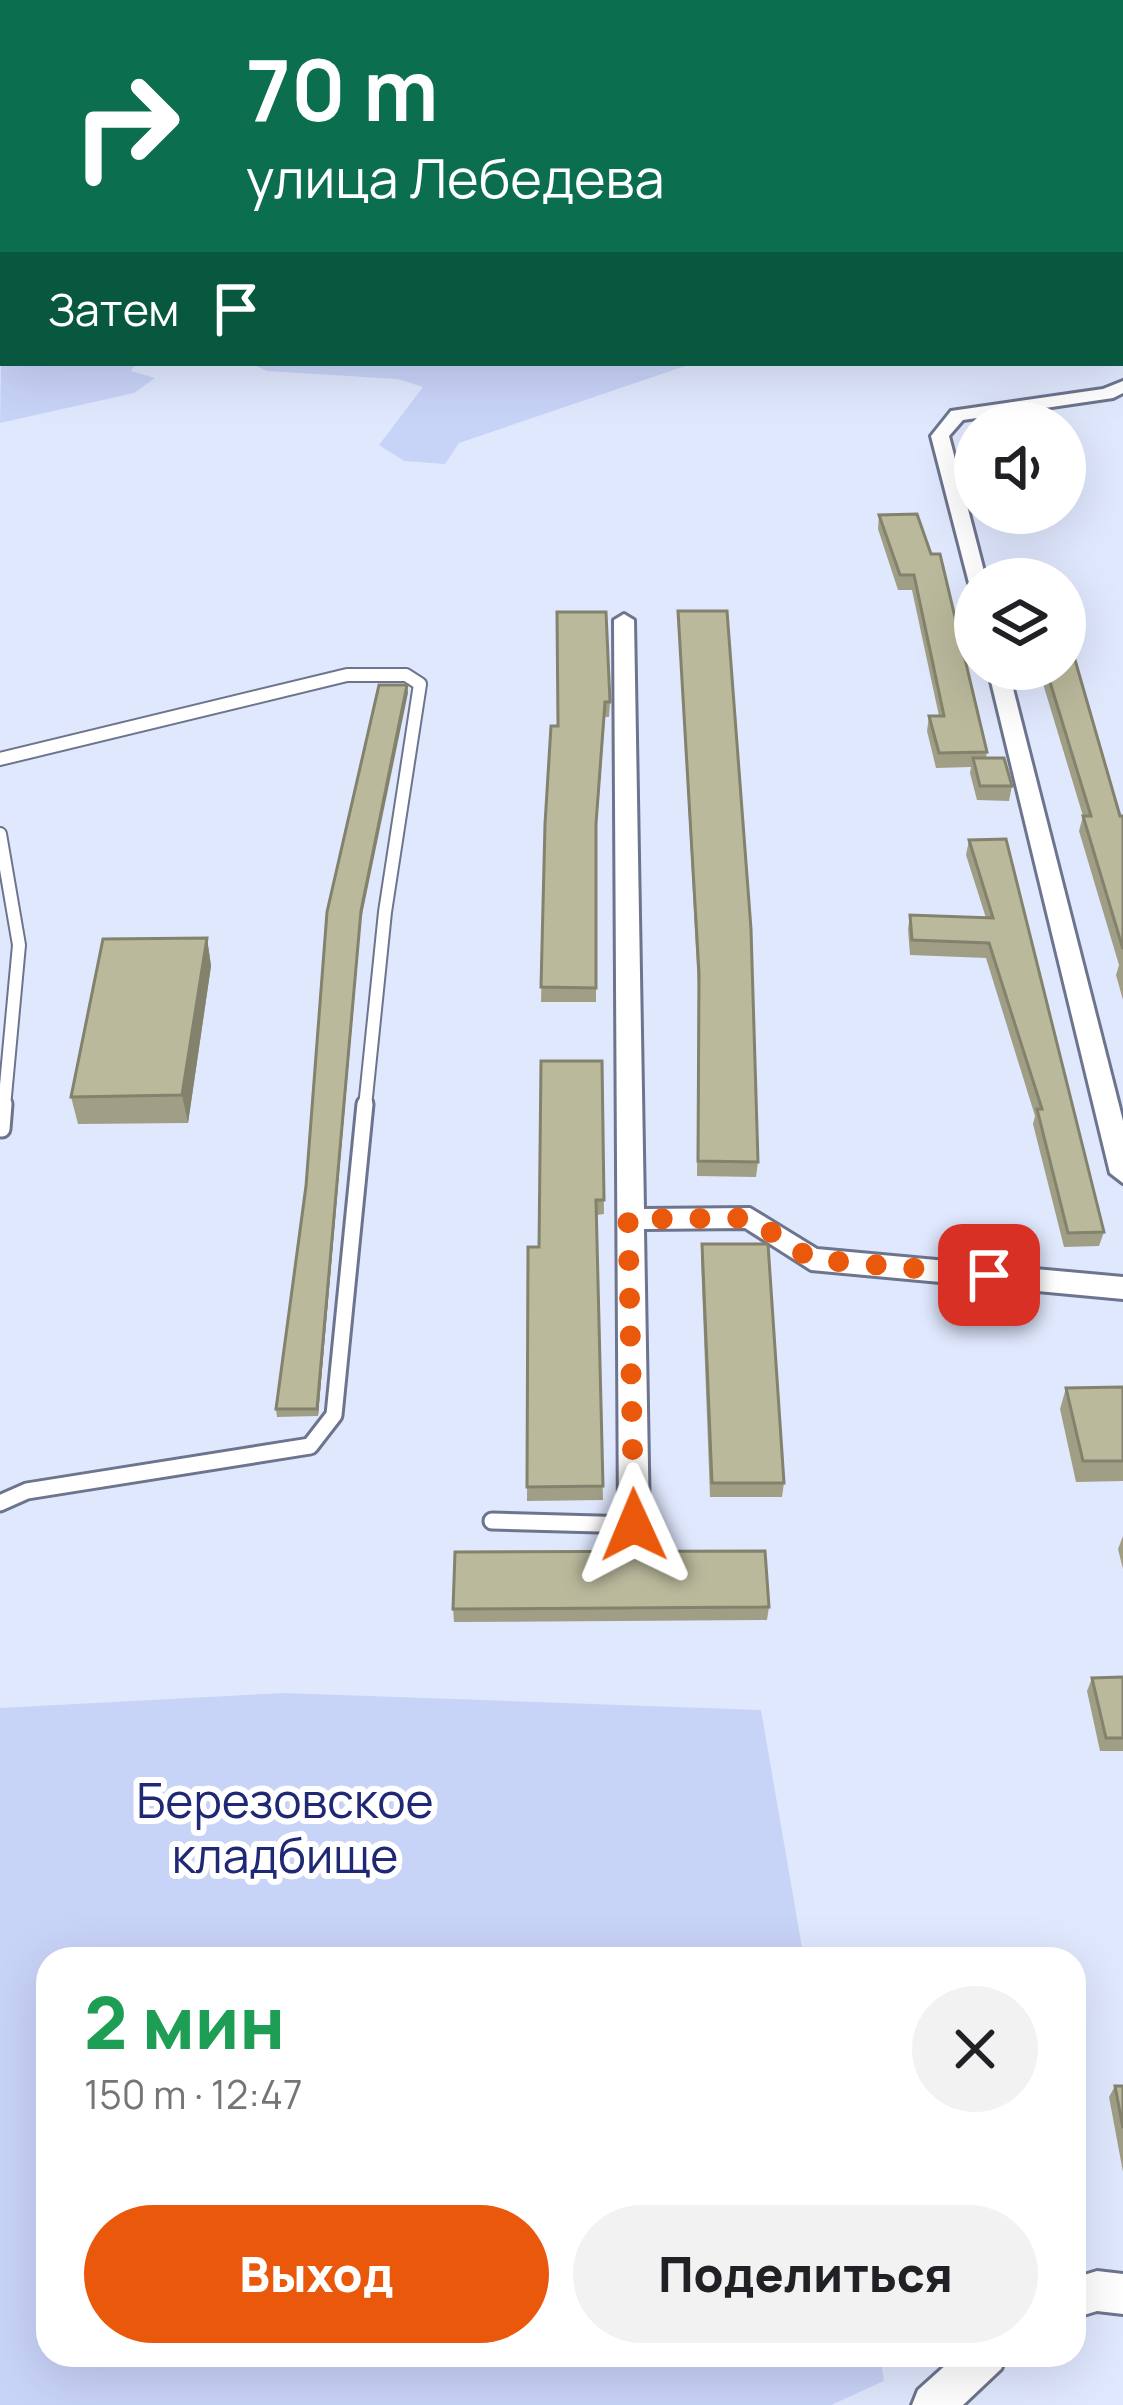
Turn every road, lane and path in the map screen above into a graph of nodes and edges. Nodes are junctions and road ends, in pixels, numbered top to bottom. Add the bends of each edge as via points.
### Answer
1 (1123, 386) edge
2 (971, 558) edge
3 (624, 620) dead end
4 (1003, 690) edge
5 (0, 760) edge
6 (0, 834) edge
7 (2, 1129) edge
8 (1123, 1173) edge
9 (628, 1219) junction
10 (1123, 1288) edge
11 (0, 1503) edge
12 (492, 1521) dead end
13 (634, 1525) joint
14 (1086, 2294) edge
15 (1123, 2294) edge
16 (974, 2367) edge
17 (933, 2405) edge

1 - 2 street via 957,415 940,436
3 - 9 street
4 - 8 street
5 - 11 lane via 347,675 406,675 420,684 385,912 334,1415 310,1446 27,1491
6 - 7 lane via 19,945
9 - 10 street via 750,1218 811,1259
9 - 13 street
12 - 13 lane
14 - 15 street
16 - 17 street

